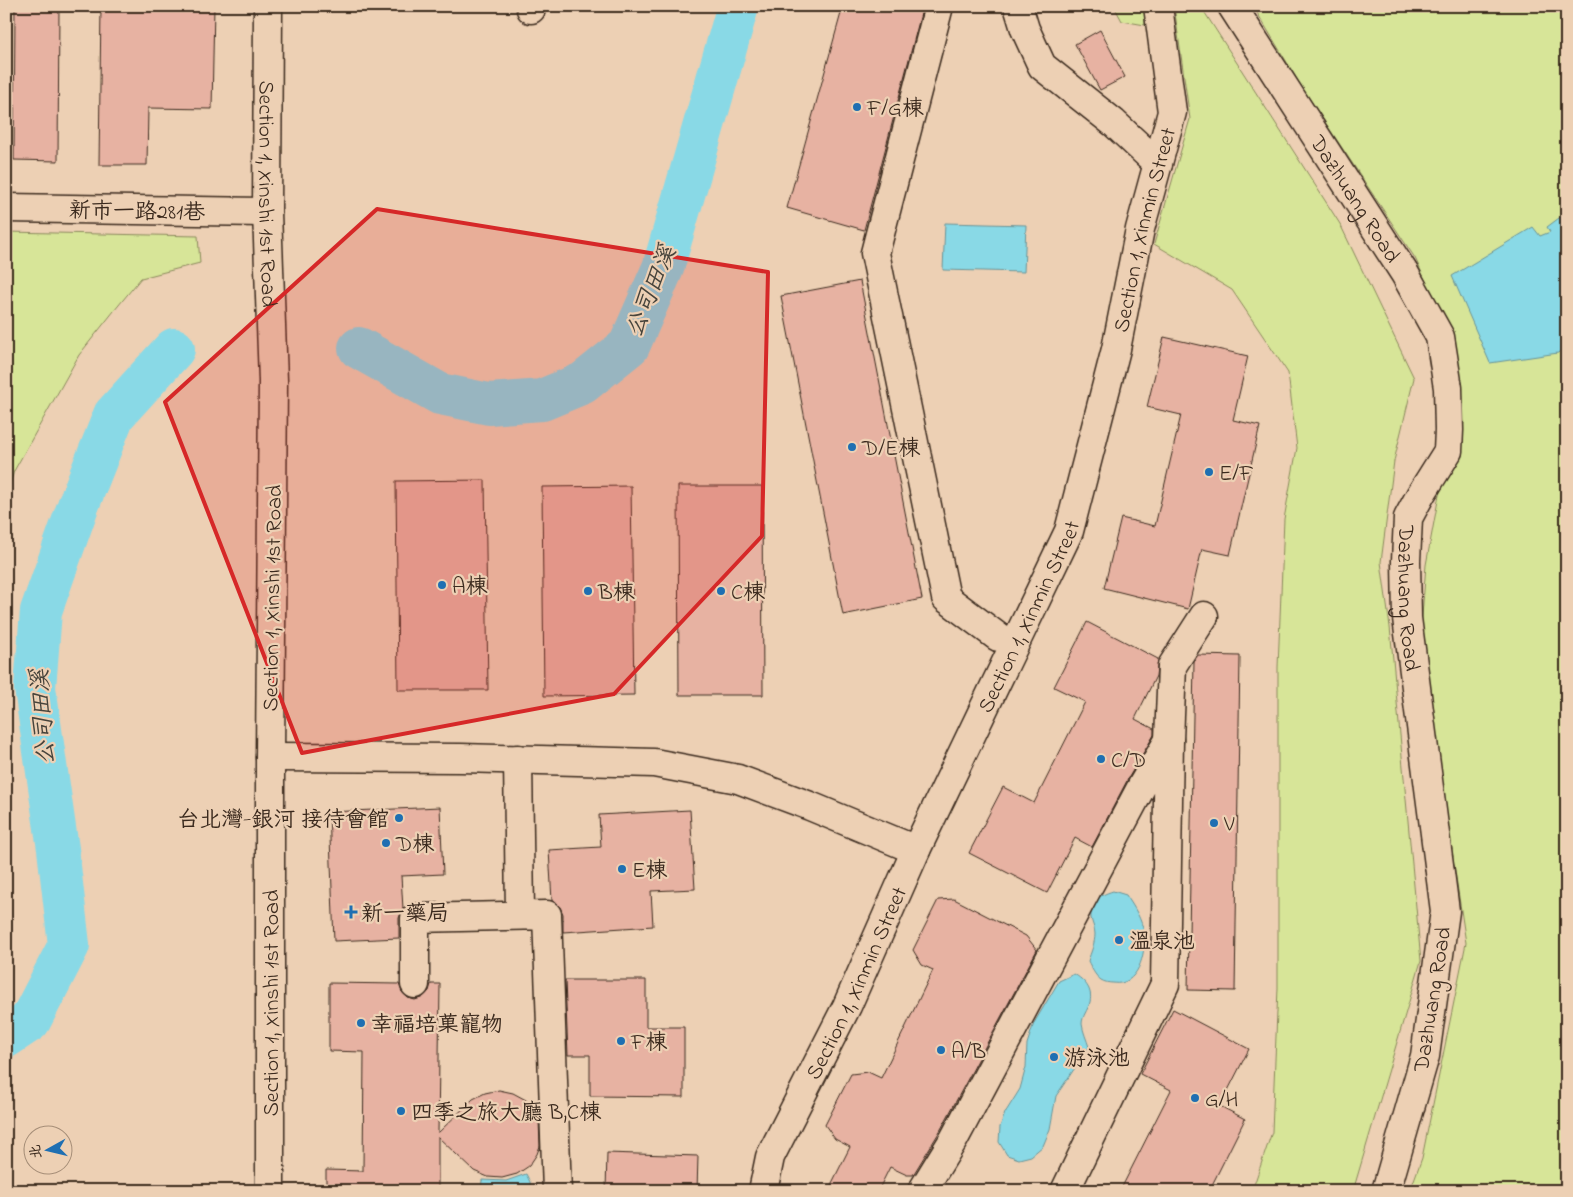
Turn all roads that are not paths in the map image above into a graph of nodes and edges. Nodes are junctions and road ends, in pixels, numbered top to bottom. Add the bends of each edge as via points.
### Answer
1 (268, 6) edge
2 (939, 6) edge
3 (1018, 6) edge
4 (1158, 6) edge
5 (1232, 6) edge
6 (1158, 164) junction
7 (6, 208) edge
8 (267, 212) junction
9 (1204, 616) dead end
10 (998, 637) dead end
11 (1169, 740) junction
12 (270, 757) junction
13 (518, 759) junction
14 (916, 850) junction
15 (520, 915) junction
16 (415, 984) dead end
17 (270, 1191) edge
18 (557, 1191) edge
19 (763, 1191) edge
20 (922, 1191) edge
21 (1065, 1191) edge
22 (1386, 1191) edge

1 - 8 street, Section 1, Xinshi 1st Road
2 - 10 street via 875,253 946,598
3 - 6 street via 1042,66 1114,123
4 - 6 street, Section 1, Xinmin Street via 1172,112
5 - 22 street, Dazhuang Road via 1405,274 1440,337 1448,388 1448,451 1408,518 1406,561 1406,618 1445,911 1425,1056
6 - 14 street, Section 1, Xinmin Street via 1140,229 1116,349 1069,531
7 - 8 street, 新市一路281巷
8 - 12 street, Section 1, Xinshi 1st Road via 273,380
9 - 11 street via 1172,666
11 - 20 street via 954,1139
11 - 21 street via 1165,984
12 - 13 street
12 - 17 street, Section 1, Xinshi 1st Road
13 - 14 street via 654,763 738,779
13 - 15 street
14 - 19 street, Section 1, Xinmin Street via 847,1006 770,1157
15 - 16 street via 415,918
15 - 18 street via 547,915

